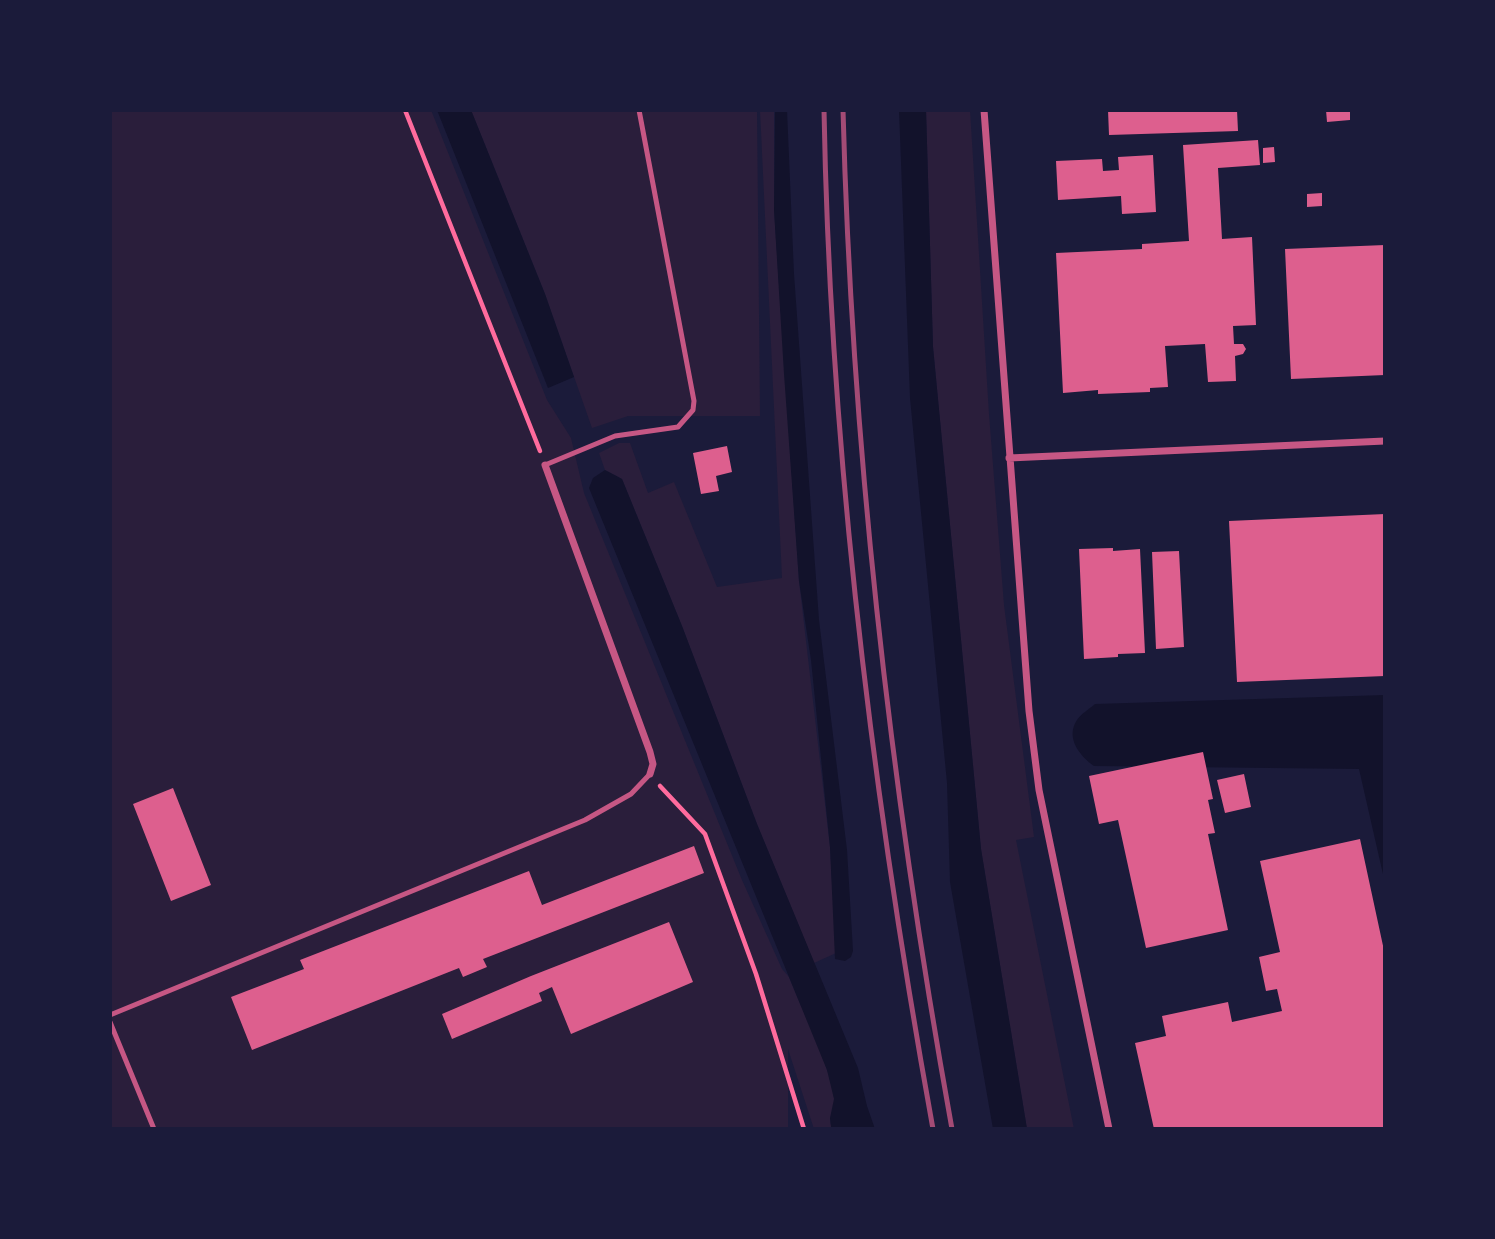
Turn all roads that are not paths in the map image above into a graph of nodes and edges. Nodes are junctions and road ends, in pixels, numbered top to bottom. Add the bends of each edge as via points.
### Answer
1 (639, 110) edge
2 (984, 110) edge
3 (1385, 441) edge
4 (1009, 458) junction
5 (545, 464) joint
6 (650, 775) joint
7 (110, 1015) edge
8 (110, 1022) edge
9 (154, 1129) edge
10 (1109, 1129) edge

1 - 5 lane via 693,410 678,427 615,436
2 - 4 street
3 - 4 street
4 - 10 street via 1039,790
5 - 6 street via 650,752
6 - 7 lane via 631,794 586,820
8 - 9 lane

